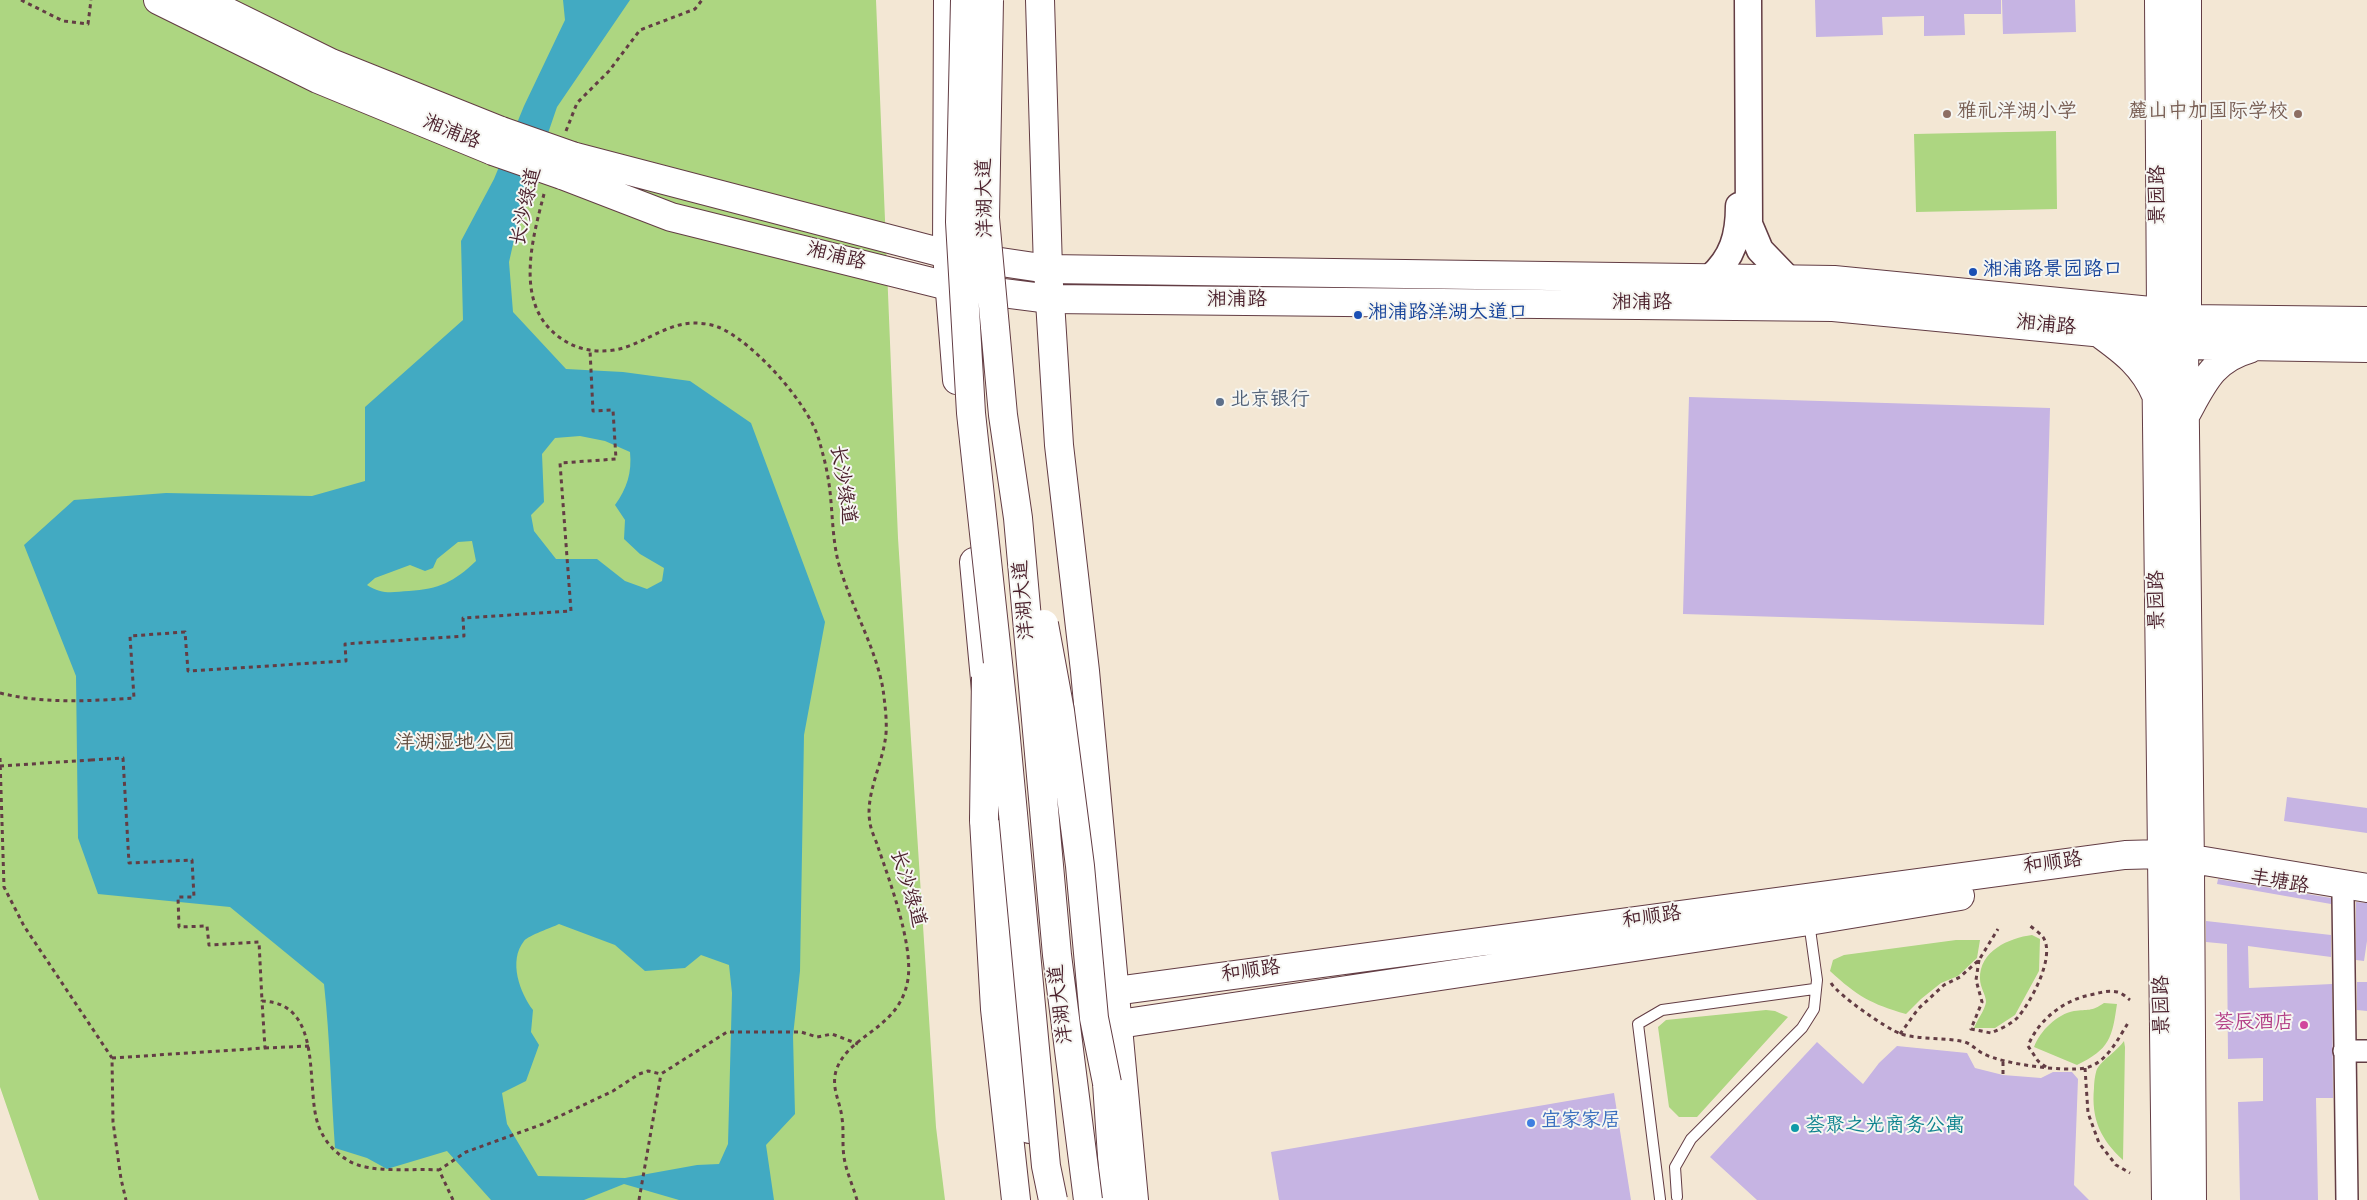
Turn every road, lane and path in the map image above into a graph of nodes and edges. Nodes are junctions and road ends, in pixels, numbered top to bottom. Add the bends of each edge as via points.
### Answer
1 (21, 0) edge
2 (91, 0) edge
3 (158, 0) edge
4 (203, 0) edge
5 (702, 0) edge
6 (948, 0) edge
7 (965, 0) edge
8 (989, 0) edge
9 (1040, 0) edge
10 (1739, 0) edge
11 (1748, 0) edge
12 (2159, 0) edge
13 (2186, 0) edge
14 (497, 141) junction
15 (561, 163) junction
16 (946, 254) junction
17 (1048, 269) junction
18 (1710, 278) junction
19 (1788, 279) junction
20 (948, 286) junction
21 (1050, 299) junction
22 (2161, 312) junction
23 (2187, 319) junction
24 (2367, 321) edge
25 (2099, 333) junction
26 (2156, 338) junction
27 (2184, 346) junction
28 (2256, 347) junction
29 (2367, 348) edge
30 (590, 350) junction
31 (2157, 397) junction
32 (2185, 418) junction
33 (980, 504) junction
34 (1018, 518) junction
35 (0, 693) edge
36 (0, 758) edge
37 (0, 766) edge
38 (2162, 860) junction
39 (2190, 863) junction
40 (2359, 894) edge
41 (1809, 921) junction
42 (2028, 924) dead end
43 (1998, 929) dead end
44 (1979, 960) junction
45 (1829, 979) dead end
46 (1814, 990) junction
47 (1115, 991) junction
48 (2130, 1000) dead end
49 (262, 1001) junction
50 (2128, 1023) dead end
51 (1119, 1024) junction
52 (1900, 1034) junction
53 (858, 1044) junction
54 (309, 1046) junction
55 (265, 1048) junction
56 (2344, 1051) junction
57 (2367, 1051) edge
58 (112, 1058) junction
59 (2003, 1062) junction
60 (2046, 1067) junction
61 (2085, 1068) junction
62 (662, 1074) junction
63 (2003, 1075) dead end
64 (439, 1170) junction
65 (2130, 1172) dead end
66 (1680, 1198) edge
67 (1659, 1199) edge
68 (126, 1200) edge
69 (453, 1200) edge
70 (640, 1200) edge
71 (857, 1200) edge
72 (1016, 1200) edge
73 (1039, 1200) edge
74 (1053, 1200) edge
75 (1088, 1200) edge
76 (1115, 1200) edge
77 (1134, 1200) edge
78 (2166, 1200) edge
79 (2192, 1200) edge
80 (2347, 1200) edge

1 - 2 path via 64,21 88,24
3 - 14 main road, 湘浦路 via 318,80
4 - 14 main road, 湘浦路
5 - 15 path, 长沙绿道 via 695,9 640,30 609,71 577,103
6 - 16 main road
7 - 33 main road, 洋湖大道, bridge via 960,222 971,413
8 - 34 main road, 洋湖大道, bridge via 985,218 1003,415
9 - 17 main road
10 - 18 street via 1739,225 1730,256
11 - 19 street via 1749,224 1760,250
12 - 22 main road, 景园路
13 - 23 main road, 景园路
14 - 15 main road, 湘浦路, bridge
15 - 16 main road, 湘浦路
15 - 20 main road, 湘浦路 via 671,217
15 - 30 path, 长沙绿道 via 539,213 530,274 532,300 539,317 552,332 571,346
16 - 17 main road, 湘浦路
16 - 20 main road
17 - 18 main road, 湘浦路
17 - 21 main road
18 - 19 main road, 湘浦路
19 - 22 main road, 湘浦路 via 1834,280
20 - 21 main road, 湘浦路
20 - 73 main road via 1009,935
21 - 25 main road, 湘浦路 via 1833,306
21 - 47 main road via 1059,445 1085,671
22 - 23 main road, 湘浦路
22 - 26 main road, 景园路
23 - 24 main road, 湘浦路
23 - 27 main road, 景园路
25 - 26 main road, 湘浦路
25 - 31 main road via 2125,352 2148,377
26 - 27 main road, 湘浦路
26 - 31 main road, 景园路
27 - 28 main road, 湘浦路
27 - 32 main road, 景园路
28 - 29 main road, 湘浦路
28 - 32 main road via 2221,361 2204,380
30 - 35 path via 593,412 613,410 616,459 560,463 570,611 463,618 464,636 345,644 346,661 188,671 185,632 130,636 134,698 99,701 23,699
30 - 53 path, 长沙绿道 via 617,350 675,326 693,323 716,326 744,342 771,369 802,404 817,435 827,472 837,557 882,688 886,738 871,797 869,821 908,948 908,980 896,1009
31 - 38 main road, 景园路
32 - 39 main road, 景园路
33 - 72 main road, bridge via 988,634 984,767 987,882 996,1009
33 - 74 main road, 洋湖大道, bridge via 1007,748 1046,1166
34 - 75 main road, 洋湖大道, bridge via 1057,955
34 - 76 main road, bridge via 1038,586 1060,711 1080,866 1094,1018 1107,1083
36 - 37 path
37 - 49 path, bridge via 123,758 129,863 192,860 194,897 178,898 179,927 207,926 208,945 259,942
37 - 58 path via 4,887 24,926
38 - 39 main road, 和顺路
38 - 41 main road, 和顺路
38 - 47 main road, 和顺路 via 2115,856
38 - 78 main road, 景园路
39 - 40 main road, 和顺路
39 - 79 main road, 景园路
40 - 56 street
41 - 46 lane via 1817,980
41 - 51 main road, 和顺路
42 - 44 path via 2046,944 2045,967 2018,1018 1991,1033 1971,1029 1982,1002 1976,980
43 - 44 path
44 - 52 path via 1960,977 1944,985 1918,1010
45 - 52 path via 1854,1004
46 - 66 lane via 1814,1009 1802,1028 1691,1139 1675,1167
46 - 67 lane via 1662,1010 1638,1024
47 - 51 main road
48 - 60 path via 2118,992 2102,992 2079,996 2060,1007 2041,1026 2028,1046
49 - 54 path via 271,1001 287,1010 300,1023
49 - 55 path
50 - 61 path via 2098,1063
51 - 77 main road
52 - 59 path via 1965,1042
53 - 62 path via 832,1034 817,1037 801,1032 726,1032
53 - 71 path, 长沙绿道 via 838,1067 834,1089 842,1117 844,1156
54 - 55 path
54 - 64 path via 319,1126 328,1145 350,1161 368,1168
55 - 58 path
56 - 57 street
56 - 80 street
58 - 68 path via 113,1122
59 - 60 path
59 - 63 path
60 - 61 path
61 - 65 path via 2088,1113 2099,1143 2116,1165
62 - 64 path via 648,1071 639,1074 613,1091 543,1124 466,1152
62 - 70 path
64 - 69 path
66 - 67 lane

